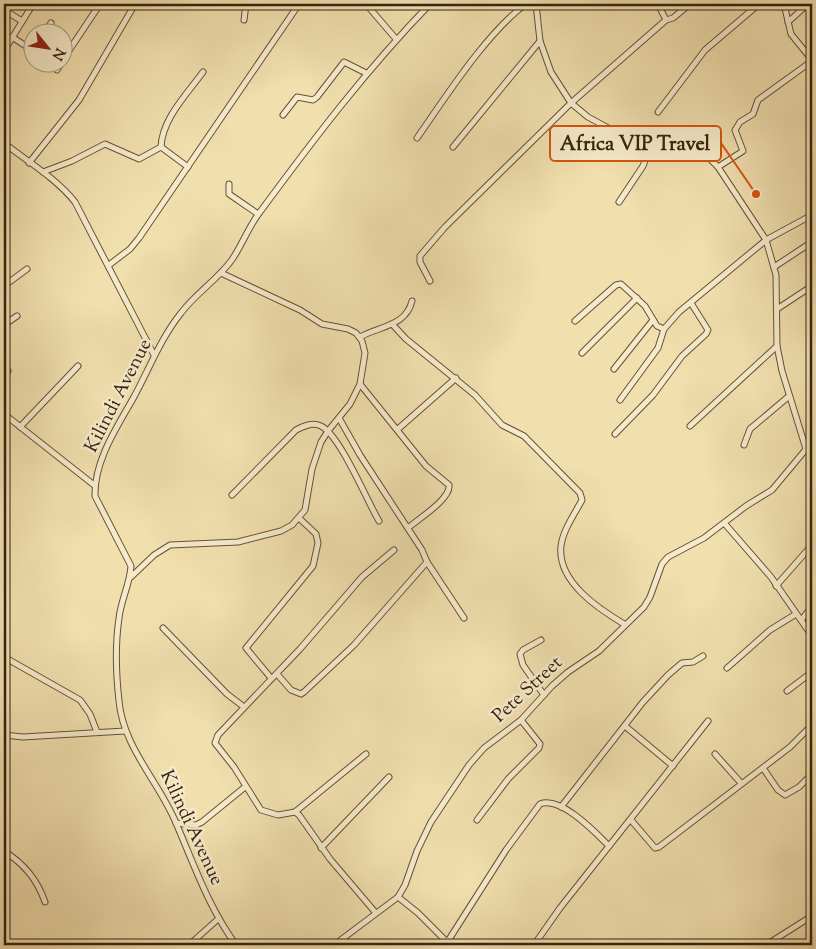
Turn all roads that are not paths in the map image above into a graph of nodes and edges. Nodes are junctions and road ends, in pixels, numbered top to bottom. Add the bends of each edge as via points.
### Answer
1 (33, 4) edge
2 (100, 4) edge
3 (135, 4) edge
4 (246, 4) edge
5 (299, 4) edge
6 (366, 4) edge
7 (430, 4) edge
8 (526, 4) edge
9 (536, 4) edge
10 (658, 4) edge
11 (690, 4) edge
12 (759, 4) edge
13 (784, 4) edge
14 (808, 4) edge
15 (4, 10) edge
16 (244, 20) dead end
17 (666, 20) junction
18 (22, 21) junction
19 (788, 22) junction
20 (12, 37) junction
21 (396, 39) junction
22 (540, 41) junction
23 (22, 44) edge
24 (72, 47) edge
25 (4, 51) edge
26 (811, 57) edge
27 (203, 72) dead end
28 (366, 73) junction
29 (571, 104) junction
30 (658, 112) dead end
31 (283, 115) dead end
32 (417, 138) dead end
33 (653, 141) junction
34 (4, 143) edge
35 (161, 147) junction
36 (453, 147) dead end
37 (29, 163) junction
38 (188, 167) junction
39 (718, 167) junction
40 (43, 172) junction
41 (229, 184) dead end
42 (619, 202) dead end
43 (258, 214) junction
44 (812, 215) edge
45 (766, 240) junction
46 (812, 242) edge
47 (109, 265) junction
48 (774, 267) junction
49 (27, 268) dead end
50 (221, 273) junction
51 (430, 282) dead end
52 (4, 286) edge
53 (812, 286) edge
54 (637, 298) junction
55 (412, 301) dead end
56 (691, 303) junction
57 (777, 309) junction
58 (17, 316) dead end
59 (653, 320) junction
60 (575, 321) dead end
61 (4, 324) edge
62 (392, 324) junction
63 (664, 329) junction
64 (360, 337) junction
65 (777, 346) junction
66 (582, 353) dead end
67 (154, 355) junction
68 (78, 366) dead end
69 (614, 369) dead end
70 (456, 378) junction
71 (360, 384) junction
72 (788, 397) junction
73 (620, 400) dead end
74 (4, 414) edge
75 (340, 418) junction
76 (690, 426) dead end
77 (20, 427) junction
78 (398, 429) junction
79 (328, 431) junction
80 (615, 434) dead end
81 (812, 442) edge
82 (744, 445) dead end
83 (806, 449) junction
84 (94, 485) junction
85 (232, 495) dead end
86 (299, 518) junction
87 (379, 521) dead end
88 (725, 524) junction
89 (408, 528) junction
90 (812, 545) edge
91 (394, 550) dead end
92 (428, 562) junction
93 (130, 578) junction
94 (776, 586) junction
95 (812, 607) edge
96 (796, 614) junction
97 (464, 618) dead end
98 (801, 620) junction
99 (624, 624) junction
100 (162, 628) dead end
101 (812, 636) edge
102 (541, 640) dead end
103 (703, 656) dead end
104 (4, 657) edge
105 (727, 668) dead end
106 (812, 672) edge
107 (277, 674) junction
108 (272, 678) junction
109 (787, 691) dead end
110 (544, 695) junction
111 (244, 707) junction
112 (521, 720) junction
113 (708, 721) dead end
114 (812, 725) edge
115 (625, 726) junction
116 (125, 731) junction
117 (97, 732) junction
118 (4, 735) edge
119 (366, 754) dead end
120 (715, 754) dead end
121 (673, 766) junction
122 (762, 768) junction
123 (812, 774) edge
124 (389, 777) dead end
125 (741, 783) junction
126 (246, 787) junction
127 (561, 807) junction
128 (295, 812) junction
129 (477, 820) dead end
130 (631, 820) junction
131 (176, 823) junction
132 (609, 846) junction
133 (321, 848) junction
134 (4, 851) edge
135 (398, 897) junction
136 (45, 902) dead end
137 (375, 912) junction
138 (812, 916) edge
139 (218, 920) junction
140 (449, 943) edge
141 (189, 945) edge
142 (236, 945) edge
143 (334, 945) edge
144 (534, 945) edge
145 (766, 945) edge

1 - 18 street
2 - 24 street
3 - 37 street via 79,100
4 - 16 street
5 - 38 street
6 - 21 street
7 - 21 street, Kilindi Avenue
8 - 32 street via 484,47
9 - 22 street
10 - 17 street
11 - 17 street
12 - 30 street via 705,50
13 - 19 street
14 - 19 street
15 - 18 street
17 - 29 street
18 - 20 street
19 - 26 street via 791,34
20 - 23 street
20 - 25 street
21 - 28 street, Kilindi Avenue
22 - 29 street via 551,72
22 - 36 street
26 - 39 street via 758,100 753,114 740,122 735,130 742,152
27 - 35 street via 169,120
28 - 31 street via 344,62 317,97 313,100 297,97
28 - 43 street, Kilindi Avenue
29 - 33 street via 610,129
29 - 51 street via 422,253 420,262
33 - 39 street via 695,150
33 - 42 street via 643,166
34 - 37 street
35 - 38 street
35 - 40 street via 139,159 105,144 72,162
37 - 40 street
38 - 47 street via 130,249
39 - 45 street
40 - 47 street via 75,202
41 - 43 street via 229,194
43 - 50 street, Kilindi Avenue
44 - 45 street
45 - 48 street
45 - 56 street
46 - 48 street
47 - 67 street
48 - 57 street
49 - 52 street
50 - 64 street via 300,310 322,324 348,329
50 - 67 street, Kilindi Avenue via 181,313
53 - 57 street
54 - 59 street
54 - 60 street via 624,286 616,284
54 - 66 street
55 - 62 street via 406,316
56 - 63 street
56 - 80 street via 706,325 706,334 682,356 653,395
57 - 65 street
58 - 61 street
59 - 63 street
59 - 69 street
62 - 64 street
62 - 70 street via 426,356
63 - 73 street via 658,348
64 - 71 street via 365,353
65 - 72 street
65 - 76 street
67 - 84 street, Kilindi Avenue via 113,432
68 - 77 street
70 - 78 street
70 - 99 street via 502,426 524,436 580,494 582,500 563,537 563,562 569,577 587,598
71 - 75 street
71 - 78 street
72 - 82 street via 750,429
72 - 83 street
74 - 77 street
75 - 79 street
75 - 89 street
77 - 84 street
78 - 89 street via 426,466 450,488 437,504
79 - 85 street via 313,424 296,430
79 - 86 street via 315,456 308,501
79 - 87 street
81 - 83 street, Pete Street
83 - 88 street, Pete Street via 772,490
84 - 93 street, Kilindi Avenue via 95,496 131,566
86 - 93 street via 281,531 238,542 170,545
86 - 108 street via 316,534 318,543 314,566 246,648
88 - 94 street
88 - 99 street, Pete Street via 668,557 658,572 644,607
89 - 92 street
90 - 94 street
91 - 107 street via 362,577
92 - 97 street
92 - 107 street via 354,645 304,692 293,692
93 - 116 street, Kilindi Avenue via 119,616 116,643 119,703
94 - 96 street
95 - 98 street
96 - 98 street
96 - 105 street via 770,630
98 - 101 street
99 - 110 street, Pete Street via 599,651 568,672
100 - 111 street
102 - 110 street via 520,654 523,665
103 - 115 street via 676,667
104 - 117 street via 80,700
106 - 109 street
107 - 108 street
108 - 111 street
110 - 112 street, Pete Street
111 - 126 street via 218,734 215,743
112 - 129 street via 538,740 539,748 508,779
112 - 135 street, Pete Street via 484,748 469,764 431,822
113 - 121 street
114 - 122 street
115 - 121 street
115 - 127 street
116 - 117 street
116 - 131 street, Kilindi Avenue
117 - 118 street
119 - 128 street
120 - 125 street
121 - 130 street
122 - 123 street via 785,795
122 - 125 street
124 - 133 street
125 - 130 street via 657,848
126 - 128 street via 261,810 278,815
126 - 131 street via 202,822 196,825
127 - 132 street
127 - 140 street via 544,802 534,809 477,892
128 - 133 street
130 - 132 street
131 - 139 street, Kilindi Avenue
132 - 144 street
133 - 137 street
134 - 136 street via 27,869
135 - 137 street
135 - 140 street
137 - 143 street
138 - 145 street
139 - 141 street
139 - 142 street, Kilindi Avenue

